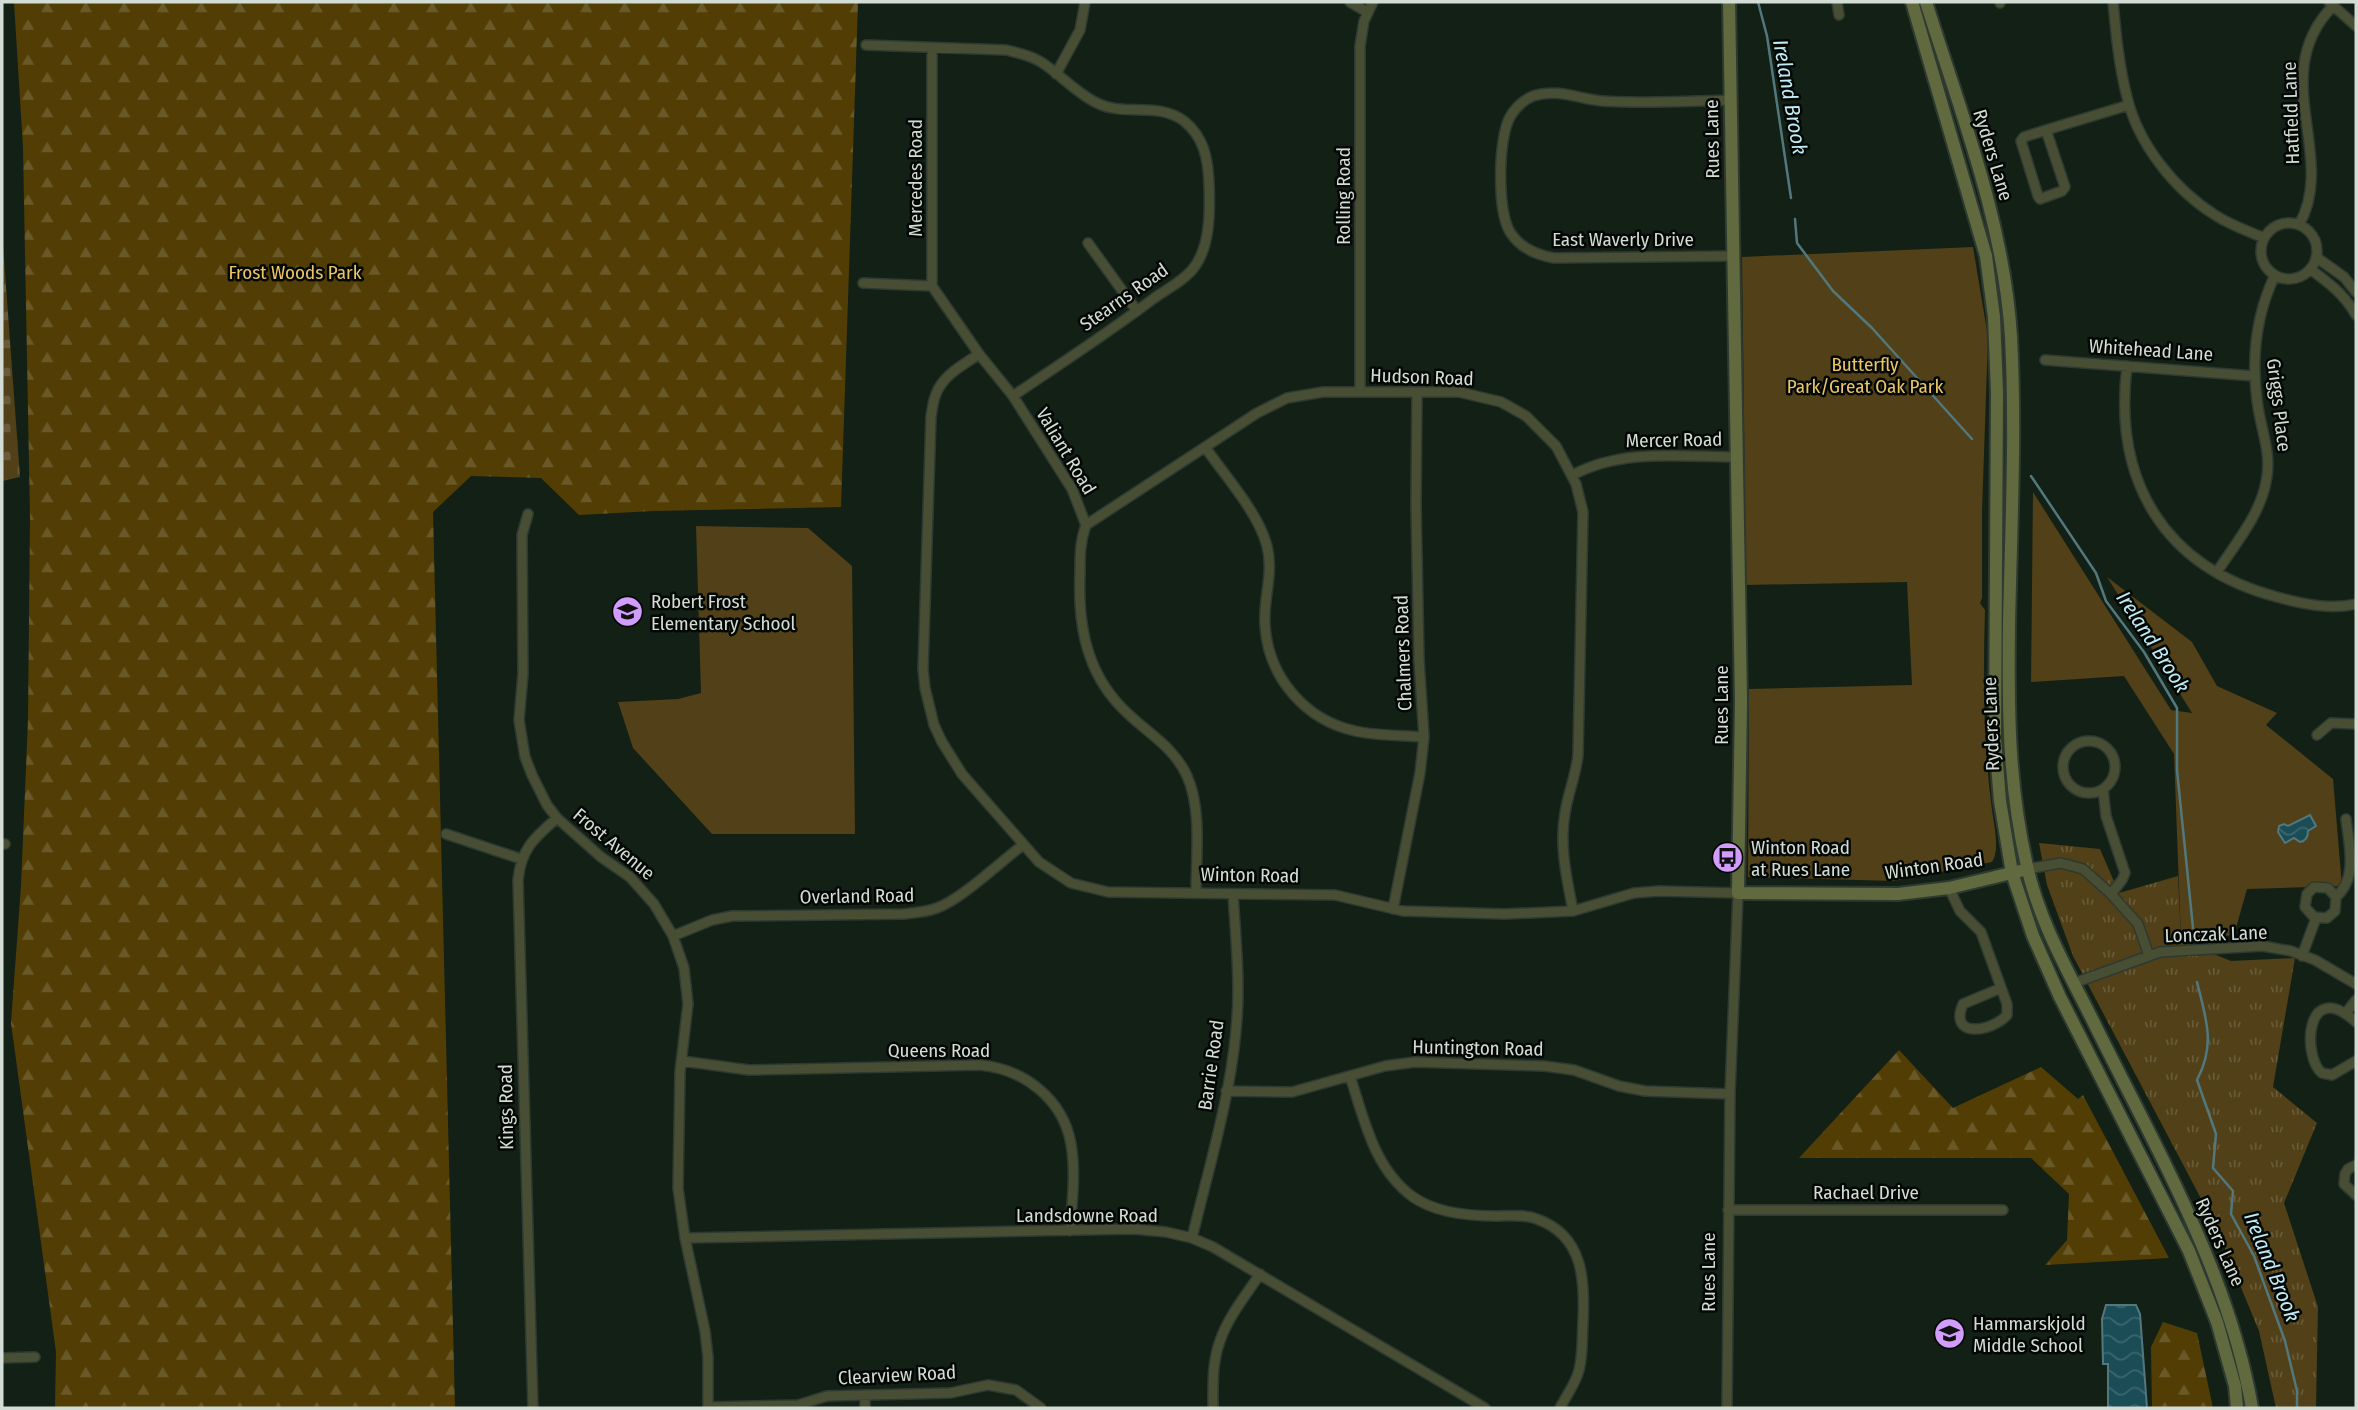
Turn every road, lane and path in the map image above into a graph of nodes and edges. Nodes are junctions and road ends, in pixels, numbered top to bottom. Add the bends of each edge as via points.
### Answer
1 (1084, 2) edge
2 (1350, 2) edge
3 (1373, 2) edge
4 (1729, 2) edge
5 (1837, 2) edge
6 (1912, 2) edge
7 (1926, 2) edge
8 (2113, 2) edge
9 (2331, 4) edge
10 (1367, 12) junction
11 (1839, 15) dead end
12 (2356, 26) edge
13 (866, 45) dead end
14 (932, 49) junction
15 (1056, 74) junction
16 (1731, 100) junction
17 (2129, 105) junction
18 (2046, 130) junction
19 (2299, 225) junction
20 (2264, 238) junction
21 (1088, 243) dead end
22 (1733, 256) junction
23 (2316, 257) junction
24 (2310, 269) junction
25 (2275, 275) junction
26 (863, 283) dead end
27 (932, 286) junction
28 (2356, 292) edge
29 (1137, 311) junction
30 (2356, 315) edge
31 (979, 354) junction
32 (2045, 360) dead end
33 (2127, 366) junction
34 (2254, 376) junction
35 (1360, 392) junction
36 (1417, 392) junction
37 (1013, 396) junction
38 (1205, 447) junction
39 (1737, 457) junction
40 (1573, 475) junction
41 (528, 514) dead end
42 (1086, 525) junction
43 (2217, 572) junction
44 (2356, 604) edge
45 (2356, 724) edge
46 (2317, 735) dead end
47 (1424, 737) junction
48 (2103, 789) junction
49 (557, 818) junction
50 (2346, 819) dead end
51 (446, 834) dead end
52 (1023, 845) junction
53 (521, 859) junction
54 (2027, 869) junction
55 (2012, 873) junction
56 (1949, 888) junction
57 (1196, 893) junction
58 (1738, 893) junction
59 (1233, 894) junction
60 (2111, 894) junction
61 (2336, 897) junction
62 (1393, 909) junction
63 (1573, 911) junction
64 (2316, 918) junction
65 (673, 936) junction
66 (2150, 956) junction
67 (2302, 956) junction
68 (2074, 983) junction
69 (2356, 984) edge
70 (2001, 988) junction
71 (2356, 999) edge
72 (2346, 1013) junction
73 (2356, 1022) edge
74 (682, 1060) junction
75 (2356, 1061) edge
76 (1350, 1076) junction
77 (1226, 1091) junction
78 (1730, 1094) junction
79 (2356, 1165) edge
80 (2356, 1195) edge
81 (1728, 1210) junction
82 (2003, 1210) dead end
83 (1070, 1231) junction
84 (685, 1238) junction
85 (1192, 1238) junction
86 (1260, 1273) junction
87 (35, 1357) dead end
88 (2, 1358) edge
89 (865, 1395) junction
90 (533, 1408) edge
91 (708, 1408) edge
92 (865, 1408) edge
93 (1041, 1408) edge
94 (1213, 1408) edge
95 (1485, 1408) edge
96 (1560, 1408) edge
97 (1727, 1408) edge
98 (2237, 1408) edge
99 (2252, 1408) edge

1 - 15 street via 1080,30
2 - 10 street
3 - 10 street, Rolling Road
4 - 16 main road, Rues Lane
5 - 11 street
6 - 55 main road, Ryders Lane via 1986,256 1994,317 1995,739
7 - 54 main road, Ryders Lane via 1990,206 2004,270 2012,403 2008,714 2012,786
8 - 17 street
9 - 12 street
9 - 19 street, Hatfield Lane via 2315,29 2303,66 2311,181 2308,208
10 - 35 street, Rolling Road via 1360,46
13 - 14 street, Stearns Road
14 - 15 street, Stearns Road via 1026,54
14 - 27 street, Mercedes Road
15 - 29 street, Stearns Road via 1099,104 1173,114 1194,130 1206,153 1209,220 1199,257 1192,271
16 - 22 main road, Rues Lane
16 - 22 street, East Waverly Drive via 1602,101 1554,93 1534,96 1517,107 1505,129 1501,204 1511,233 1527,249 1543,256
17 - 18 street
17 - 20 street via 2152,151 2180,187 2216,216
18 - 18 street via 2021,141 2040,199 2065,187
19 - 20 street via 2275,226
19 - 23 street via 2315,242
20 - 25 street via 2263,262
21 - 29 street
22 - 39 main road, Rues Lane
23 - 24 street
23 - 28 street
24 - 25 street via 2293,279
24 - 30 street via 2337,289
25 - 34 street, Griggs Place via 2256,333
26 - 27 street
27 - 31 street, Valiant Road
29 - 37 street, Stearns Road
31 - 37 street, Valiant Road
31 - 52 street, Winton Road via 946,379 936,394 931,417 923,669 928,707 951,759
32 - 33 street, Whitehead Lane
33 - 34 street, Whitehead Lane
33 - 43 street via 2124,416 2137,480 2169,536
34 - 43 street, Griggs Place via 2267,449 2267,481 2256,511
35 - 36 street, Hudson Road
35 - 38 street, Hudson Road via 1287,398
36 - 40 street, Hudson Road via 1473,394 1513,408 1547,435
36 - 47 street, Chalmers Road via 1418,622
37 - 42 street, Valiant Road via 1072,489
38 - 42 street, Hudson Road
38 - 47 street via 1264,537 1270,568 1266,634 1288,689 1314,713 1346,729
39 - 40 street, Mercer Road via 1620,458
39 - 58 main road, Rues Lane
40 - 63 street, Hudson Road via 1583,526 1578,755 1565,813 1563,856
41 - 49 street, Frost Avenue via 522,535 519,720 525,757
42 - 57 street, Valiant Road via 1081,539 1079,598 1084,638 1113,699 1170,750 1187,776 1195,806
43 - 44 street via 2293,601 2333,607
45 - 46 street via 2331,723
47 - 62 street, Chalmers Road
48 - 48 street via 2115,771 2111,754 2099,743 2075,746 2064,768 2069,784 2084,793
48 - 60 street via 2106,816 2125,873
49 - 53 street
49 - 65 street, Frost Avenue via 643,890
50 - 61 street via 2349,877 2345,890
51 - 53 street
52 - 57 street, Winton Road via 1049,870 1083,887 1108,892
52 - 65 street, Overland Road via 952,900 922,912 732,916
53 - 90 street, Kings Road
54 - 55 main road, Winton Road
54 - 60 street via 2073,865
54 - 68 main road, Ryders Lane via 2050,936
55 - 56 main road, Winton Road
55 - 98 main road, Ryders Lane via 2060,997 2189,1251 2217,1322
56 - 58 main road, Winton Road via 1898,894
56 - 70 street via 1960,911 1981,932
57 - 59 street, Winton Road
58 - 63 street, Winton Road via 1634,893
58 - 78 street, Rues Lane
59 - 62 street, Winton Road via 1335,895
59 - 77 street, Barrie Road via 1238,992
60 - 66 street via 2138,924
61 - 64 street via 2333,914
61 - 64 street via 2324,887 2309,891 2305,907
62 - 63 street, Winton Road via 1505,914
64 - 67 street
65 - 74 street, Frost Avenue via 687,995
66 - 67 street, Lonczak Lane via 2262,946
66 - 68 street, Lonczak Lane
67 - 69 street, Lonczak Lane
68 - 99 main road, Ryders Lane via 2225,1300
70 - 70 street via 2007,1015 1977,1030 1964,1026 1963,1004
71 - 72 street
72 - 73 street
72 - 75 street via 2332,1008 2314,1017 2310,1030 2314,1064 2328,1075
74 - 83 street, Queens Road via 749,1070 980,1065 1010,1071 1044,1093 1066,1127 1073,1169
74 - 84 street, Frost Avenue via 678,1188
76 - 77 street, Huntington Road via 1292,1092
76 - 78 street, Huntington Road via 1415,1062 1544,1066 1645,1091
76 - 96 street via 1381,1161 1394,1181 1414,1198 1462,1214 1536,1218 1563,1235 1575,1251 1584,1292 1582,1355 1579,1373
77 - 85 street, Barrie Road
78 - 81 street, Rues Lane
79 - 80 street via 2343,1180
81 - 82 street, Rachael Drive
81 - 97 street, Rues Lane
83 - 84 street, Landsdowne Road
83 - 85 street, Landsdowne Road via 1133,1230
84 - 91 street, Frost Avenue via 705,1331
85 - 86 street, Landsdowne Road
86 - 94 street via 1219,1343
86 - 95 street, Landsdowne Road
87 - 88 street
89 - 91 street, Clearview Road via 827,1396 799,1405
89 - 92 street
89 - 93 street, Clearview Road via 950,1393 995,1385 1022,1393

